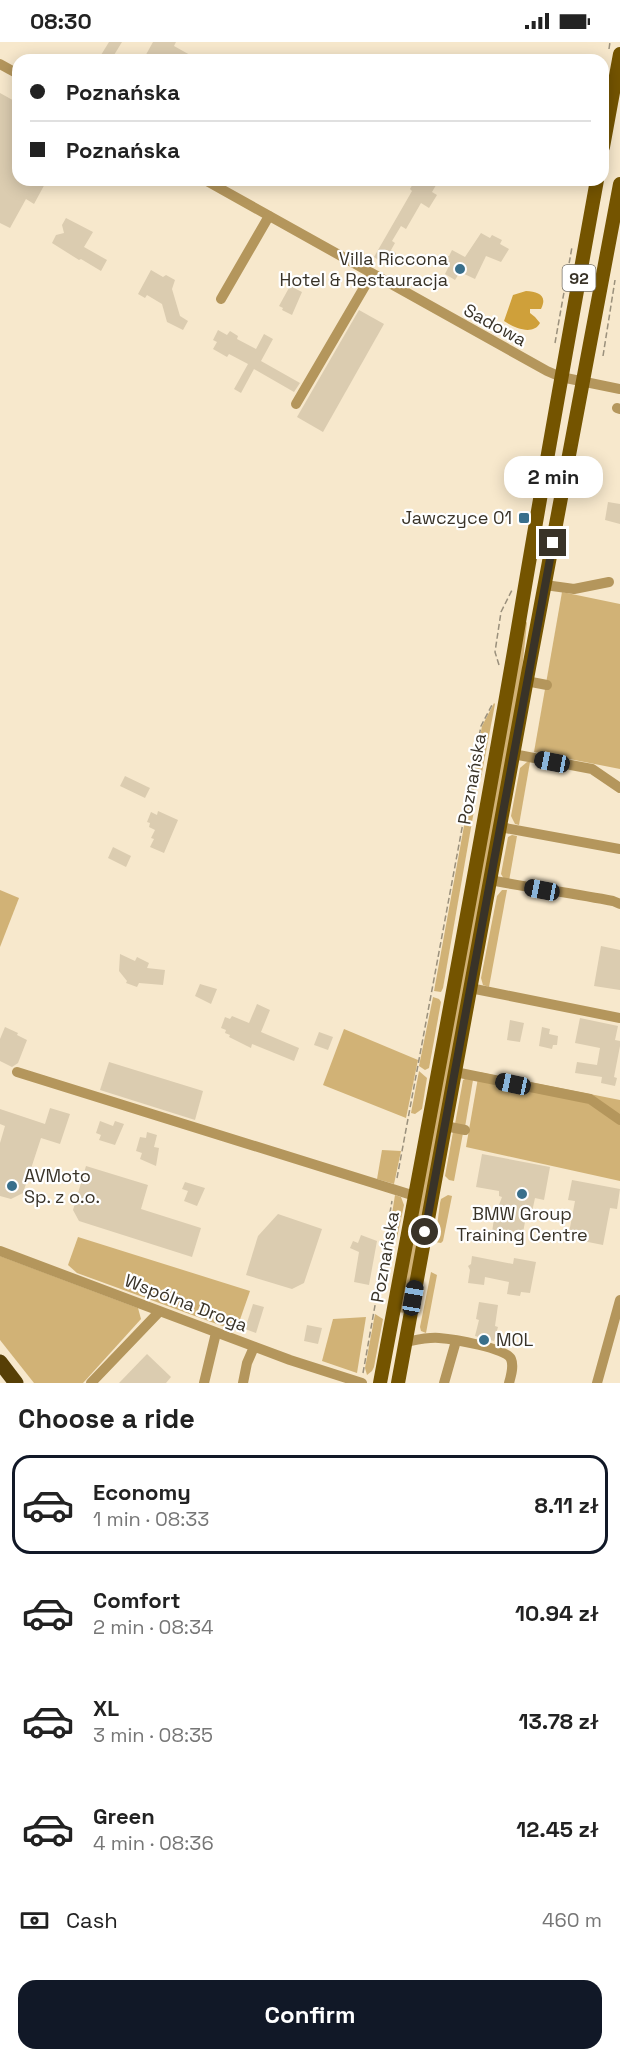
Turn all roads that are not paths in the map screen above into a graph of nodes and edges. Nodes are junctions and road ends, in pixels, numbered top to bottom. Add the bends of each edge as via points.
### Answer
1 (620, 54) edge
2 (609, 114) edge
3 (620, 184) edge
4 (216, 186) edge
5 (596, 186) edge
6 (269, 216) junction
7 (372, 274) junction
8 (221, 299) dead end
9 (561, 377) junction
10 (584, 381) junction
11 (620, 389) edge
12 (296, 404) dead end
13 (609, 582) dead end
14 (545, 585) junction
15 (526, 681) junction
16 (547, 685) dead end
17 (513, 754) junction
18 (620, 788) edge
19 (500, 827) junction
20 (620, 849) edge
21 (490, 880) junction
22 (620, 904) edge
23 (470, 988) junction
24 (620, 1018) edge
25 (17, 1072) dead end
26 (455, 1072) junction
27 (620, 1120) edge
28 (445, 1126) junction
29 (465, 1130) dead end
30 (415, 1196) junction
31 (0, 1251) edge
32 (620, 1300) edge
33 (159, 1312) junction
34 (216, 1333) junction
35 (456, 1341) junction
36 (406, 1342) junction
37 (254, 1347) junction
38 (0, 1362) edge
39 (16, 1383) edge
40 (91, 1383) edge
41 (204, 1383) edge
42 (243, 1383) edge
43 (362, 1383) edge
44 (380, 1383) edge
45 (398, 1383) edge
46 (444, 1383) edge
47 (509, 1383) edge
48 (597, 1383) edge

1 - 2 main road
3 - 10 main road, Poznańska / 92
4 - 6 street, Sadowa
5 - 9 main road, Poznańska / 92
6 - 7 street, Sadowa
6 - 8 street
7 - 9 street, Sadowa
7 - 12 street
9 - 10 street, Sadowa
9 - 30 main road, Poznańska / 92
10 - 11 street, Sadowa
10 - 14 main road, Poznańska / 92
13 - 14 street via 574,589
14 - 15 main road, Poznańska / 92
15 - 16 street
15 - 17 main road, Poznańska / 92
17 - 18 street via 592,769
17 - 19 main road, Poznańska / 92
19 - 20 street
19 - 21 main road, Poznańska / 92
21 - 22 street
21 - 23 main road, Poznańska / 92
23 - 24 street
23 - 26 main road, Poznańska / 92
25 - 30 street
26 - 27 street via 590,1099
26 - 28 main road, Poznańska / 92
28 - 29 street
28 - 36 main road, Poznańska / 92
30 - 44 main road, Poznańska / 92
31 - 33 street, Wspólna Droga
32 - 48 street
33 - 34 street, Wspólna Droga
33 - 40 street
34 - 37 street, Wspólna Droga
34 - 41 street
35 - 36 street via 438,1338
35 - 46 street
35 - 47 street via 507,1353 512,1372
36 - 45 main road, Poznańska / 92
37 - 42 street
37 - 43 street, Wspólna Droga
38 - 39 highway

